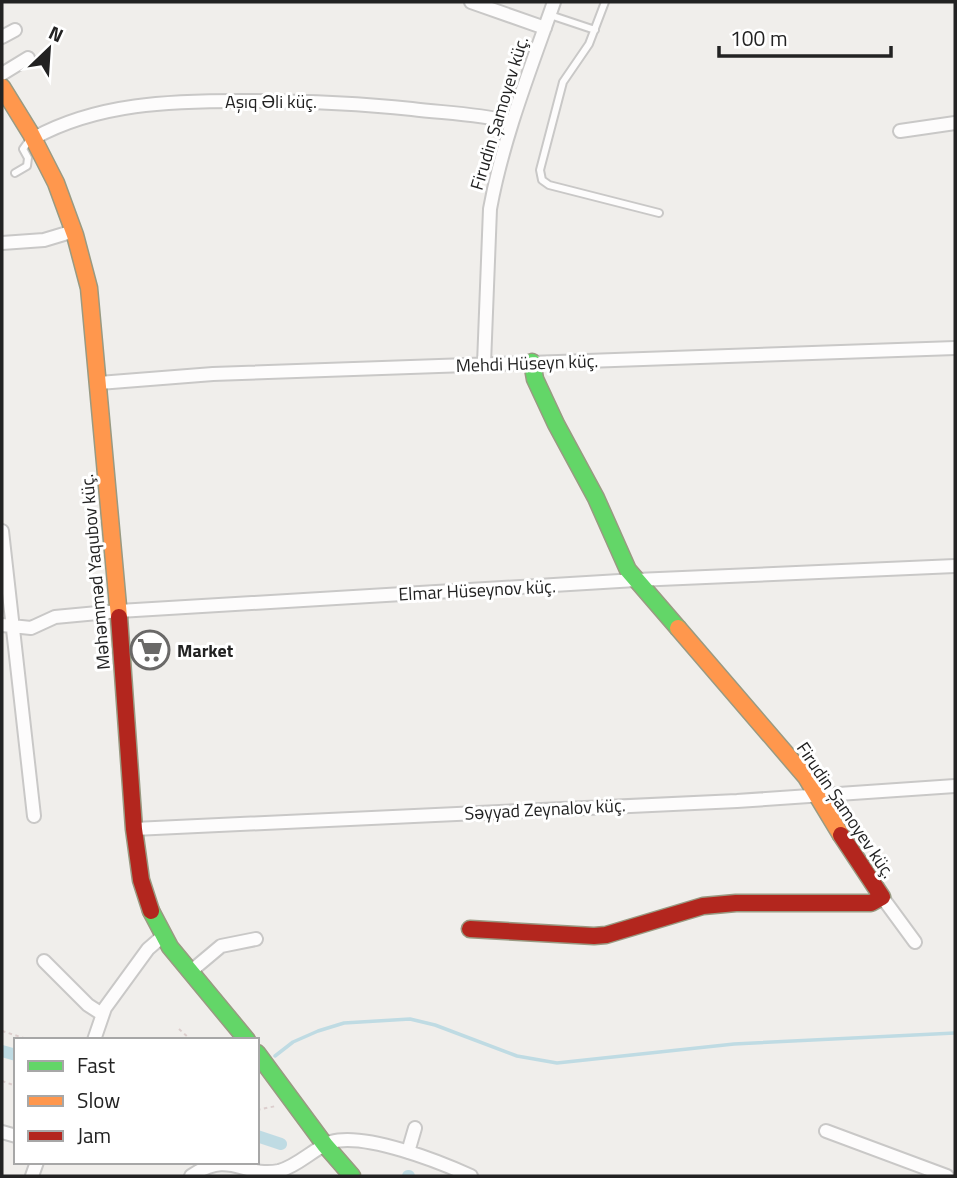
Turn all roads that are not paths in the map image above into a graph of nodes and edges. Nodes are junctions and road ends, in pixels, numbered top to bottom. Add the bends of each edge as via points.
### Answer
1 (471, 2) edge
2 (554, 2) edge
3 (605, 2) edge
4 (547, 21) junction
5 (15, 30) dead end
6 (595, 30) junction
7 (2, 37) edge
8 (28, 58) dead end
9 (2, 74) edge
10 (2, 87) edge
11 (512, 122) junction
12 (955, 124) edge
13 (900, 131) dead end
14 (34, 138) junction
15 (15, 173) dead end
16 (659, 213) dead end
17 (74, 231) junction
18 (2, 243) edge
19 (955, 348) edge
20 (532, 362) junction
21 (484, 364) junction
22 (99, 383) junction
23 (2, 531) edge
24 (955, 566) edge
25 (636, 580) junction
26 (119, 611) junction
27 (8, 626) edge
28 (955, 786) edge
29 (817, 794) junction
30 (34, 817) dead end
31 (134, 829) junction
32 (882, 897) junction
33 (470, 929) dead end
34 (163, 936) junction
35 (256, 939) dead end
36 (915, 942) dead end
37 (44, 961) dead end
38 (190, 972) junction
39 (102, 1014) junction
40 (95, 1038) edge
41 (245, 1038) edge
42 (259, 1056) edge
43 (415, 1128) dead end
44 (826, 1131) dead end
45 (325, 1145) junction
46 (408, 1152) junction
47 (216, 1164) edge
48 (224, 1164) edge
49 (191, 1176) edge
50 (352, 1176) edge
51 (471, 1176) edge
52 (947, 1176) edge

1 - 4 street
2 - 4 street, Firudin Şamoyev küç.
3 - 6 lane
4 - 6 lane
4 - 11 street, Firudin Şamoyev küç.
5 - 7 street
6 - 16 lane via 563,82 540,170 542,180
8 - 9 street
10 - 14 main road, Məhəmməd Yaqubov küç.
11 - 14 street, Aşıq Əli küç. via 317,101 202,101 124,107
11 - 21 street, Firudin Şamoyev küç. via 490,209
12 - 13 street
14 - 15 lane via 23,149 29,158 27,166
14 - 17 main road, Məhəmməd Yaqubov küç.
17 - 18 street via 44,240
17 - 22 main road, Məhəmməd Yaqubov küç. via 89,288
19 - 20 street, Mehdi Hüseyn küç.
20 - 21 street, Mehdi Hüseyn küç.
20 - 25 main road, Firudin Şamoyev küç. via 535,379 564,442
21 - 22 street, Mehdi Hüseyn küç.
22 - 26 main road, Məhəmməd Yaqubov küç.
23 - 27 street
24 - 25 street, Elmar Hüseynov küç.
25 - 26 street, Elmar Hüseynov küç.
25 - 29 main road, Firudin Şamoyev küç.
26 - 27 street, Elmar Hüseynov küç. via 64,615 31,628
26 - 31 main road, Məhəmməd Yaqubov küç.
27 - 30 street
28 - 29 street, Səyyad Zeynalov küç.
29 - 31 street, Səyyad Zeynalov küç.
29 - 32 main road, Firudin Şamoyev küç.
31 - 34 main road, Məhəmməd Yaqubov küç. via 141,880
32 - 33 main road, Firudin Şamoyev küç. via 872,903 703,906 594,936
32 - 36 street
34 - 38 main road, Məhəmməd Yaqubov küç.
34 - 39 street via 148,948
35 - 38 street via 221,946
37 - 39 street
38 - 41 main road, Məhəmməd Yaqubov küç.
39 - 40 street
42 - 45 main road
43 - 46 street
44 - 52 street
45 - 46 street via 346,1141
45 - 48 street via 279,1171
45 - 50 main road
46 - 51 street
47 - 49 street

